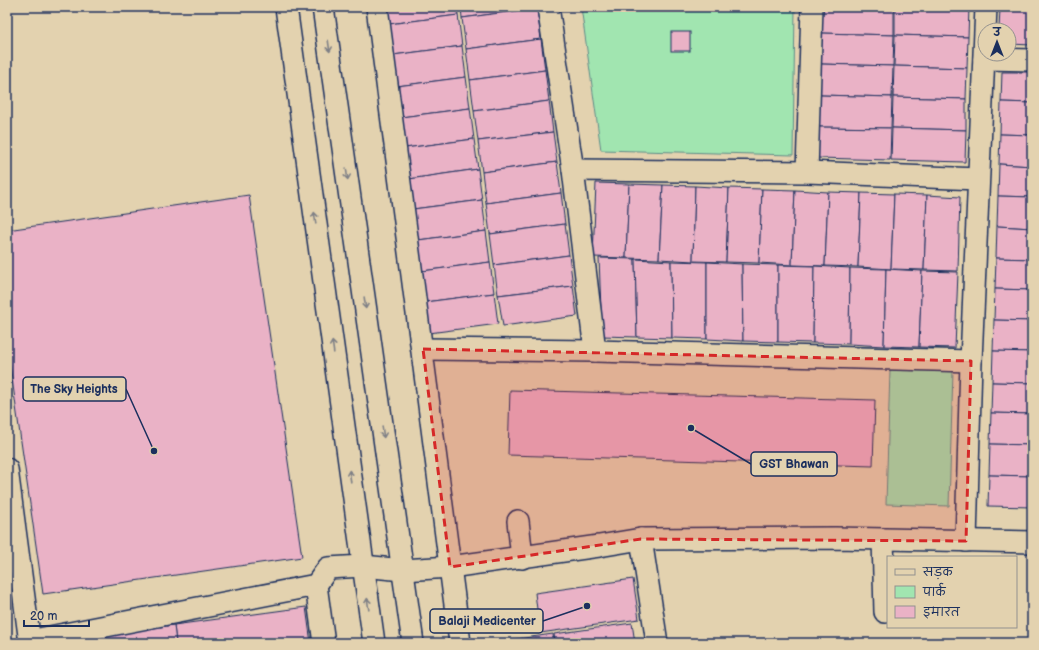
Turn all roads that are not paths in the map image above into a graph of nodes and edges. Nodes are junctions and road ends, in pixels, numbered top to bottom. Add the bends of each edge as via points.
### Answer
1 (286, 7) edge
2 (324, 7) edge
3 (377, 7) edge
4 (548, 7) edge
5 (812, 7) edge
6 (986, 7) edge
7 (985, 22) edge
8 (1017, 60) edge
9 (1032, 60) edge
10 (984, 62) edge
11 (573, 170) junction
12 (807, 172) junction
13 (978, 179) junction
14 (423, 349) junction
15 (595, 351) junction
16 (971, 361) junction
17 (7, 469) edge
18 (518, 522) dead end
19 (641, 539) junction
20 (883, 539) junction
21 (966, 541) junction
22 (1032, 542) edge
23 (522, 558) junction
24 (363, 566) junction
25 (450, 567) junction
26 (403, 570) junction
27 (316, 585) junction
28 (885, 612) dead end
29 (29, 642) edge
30 (324, 643) edge
31 (374, 643) edge
32 (413, 643) edge
33 (460, 643) edge
34 (657, 643) edge

24 -> 1 street
2 -> 26 street
3 - 14 street
4 - 11 street
5 - 12 street
6 - 7 street
8 - 9 street
10 - 13 street
11 - 12 street
11 - 15 street
12 - 13 street
13 - 16 street
14 - 15 street
14 - 25 street
15 - 16 street
16 - 21 street
17 - 29 street
18 - 23 street
19 - 20 street
19 - 23 street
19 - 34 street
20 - 21 street
20 - 28 street
21 - 22 street
23 - 25 street
24 - 26 street
24 - 27 street via 328,568
31 -> 24 street
25 - 26 street
25 - 33 street
26 - 32 street
27 - 29 street
27 - 30 street

